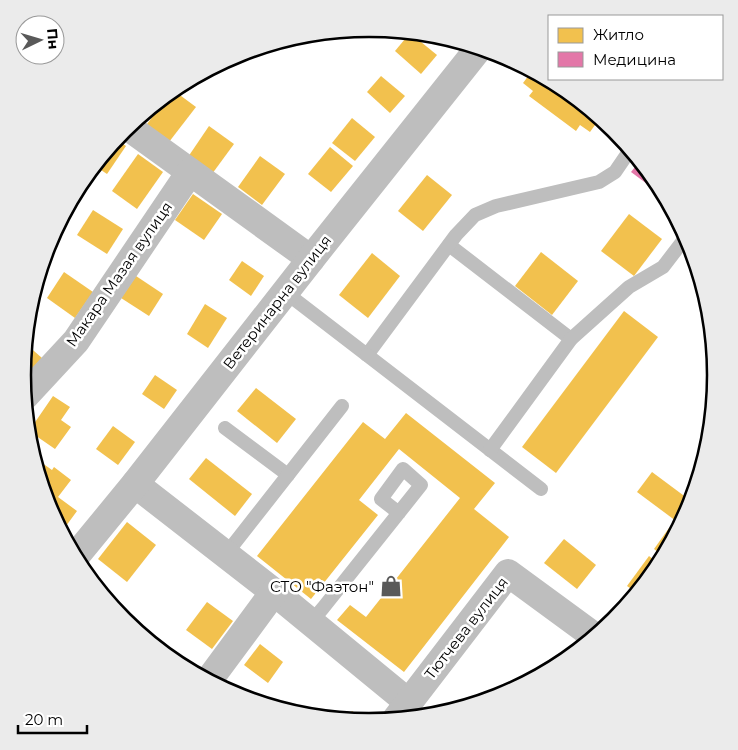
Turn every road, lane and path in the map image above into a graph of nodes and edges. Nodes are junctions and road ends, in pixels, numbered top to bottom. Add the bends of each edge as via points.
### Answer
1 (474, 54) edge
2 (135, 132) edge
3 (626, 156) edge
4 (190, 172) junction
5 (680, 244) edge
6 (448, 246) junction
7 (311, 259) junction
8 (285, 292) junction
9 (571, 339) junction
10 (367, 355) junction
11 (32, 389) edge
12 (342, 406) dead end
13 (225, 428) dead end
14 (490, 450) junction
15 (288, 476) junction
16 (135, 484) junction
17 (541, 489) dead end
18 (398, 513) dead end
19 (80, 551) edge
20 (226, 554) junction
21 (274, 592) junction
22 (311, 622) junction
23 (588, 632) edge
24 (213, 675) edge
25 (402, 710) edge

1 - 7 street, Ветеринарна вулиця
2 - 4 street
3 - 6 lane via 615,172 599,182 496,206 475,215
4 - 7 street
4 - 11 street, Макара Мазая вулиця via 76,341
5 - 9 lane via 663,266 630,287
6 - 9 lane
6 - 10 lane
7 - 8 street, Ветеринарна вулиця
8 - 10 lane
8 - 16 street, Ветеринарна вулиця
9 - 14 lane
10 - 14 lane
12 - 15 lane
13 - 15 lane
14 - 17 lane
15 - 20 lane
16 - 19 street, Ветеринарна вулиця
16 - 20 street
18 - 22 lane
20 - 21 street
21 - 22 street
21 - 24 street
22 - 25 street
23 - 25 street, Тютчева вулиця via 508,573

